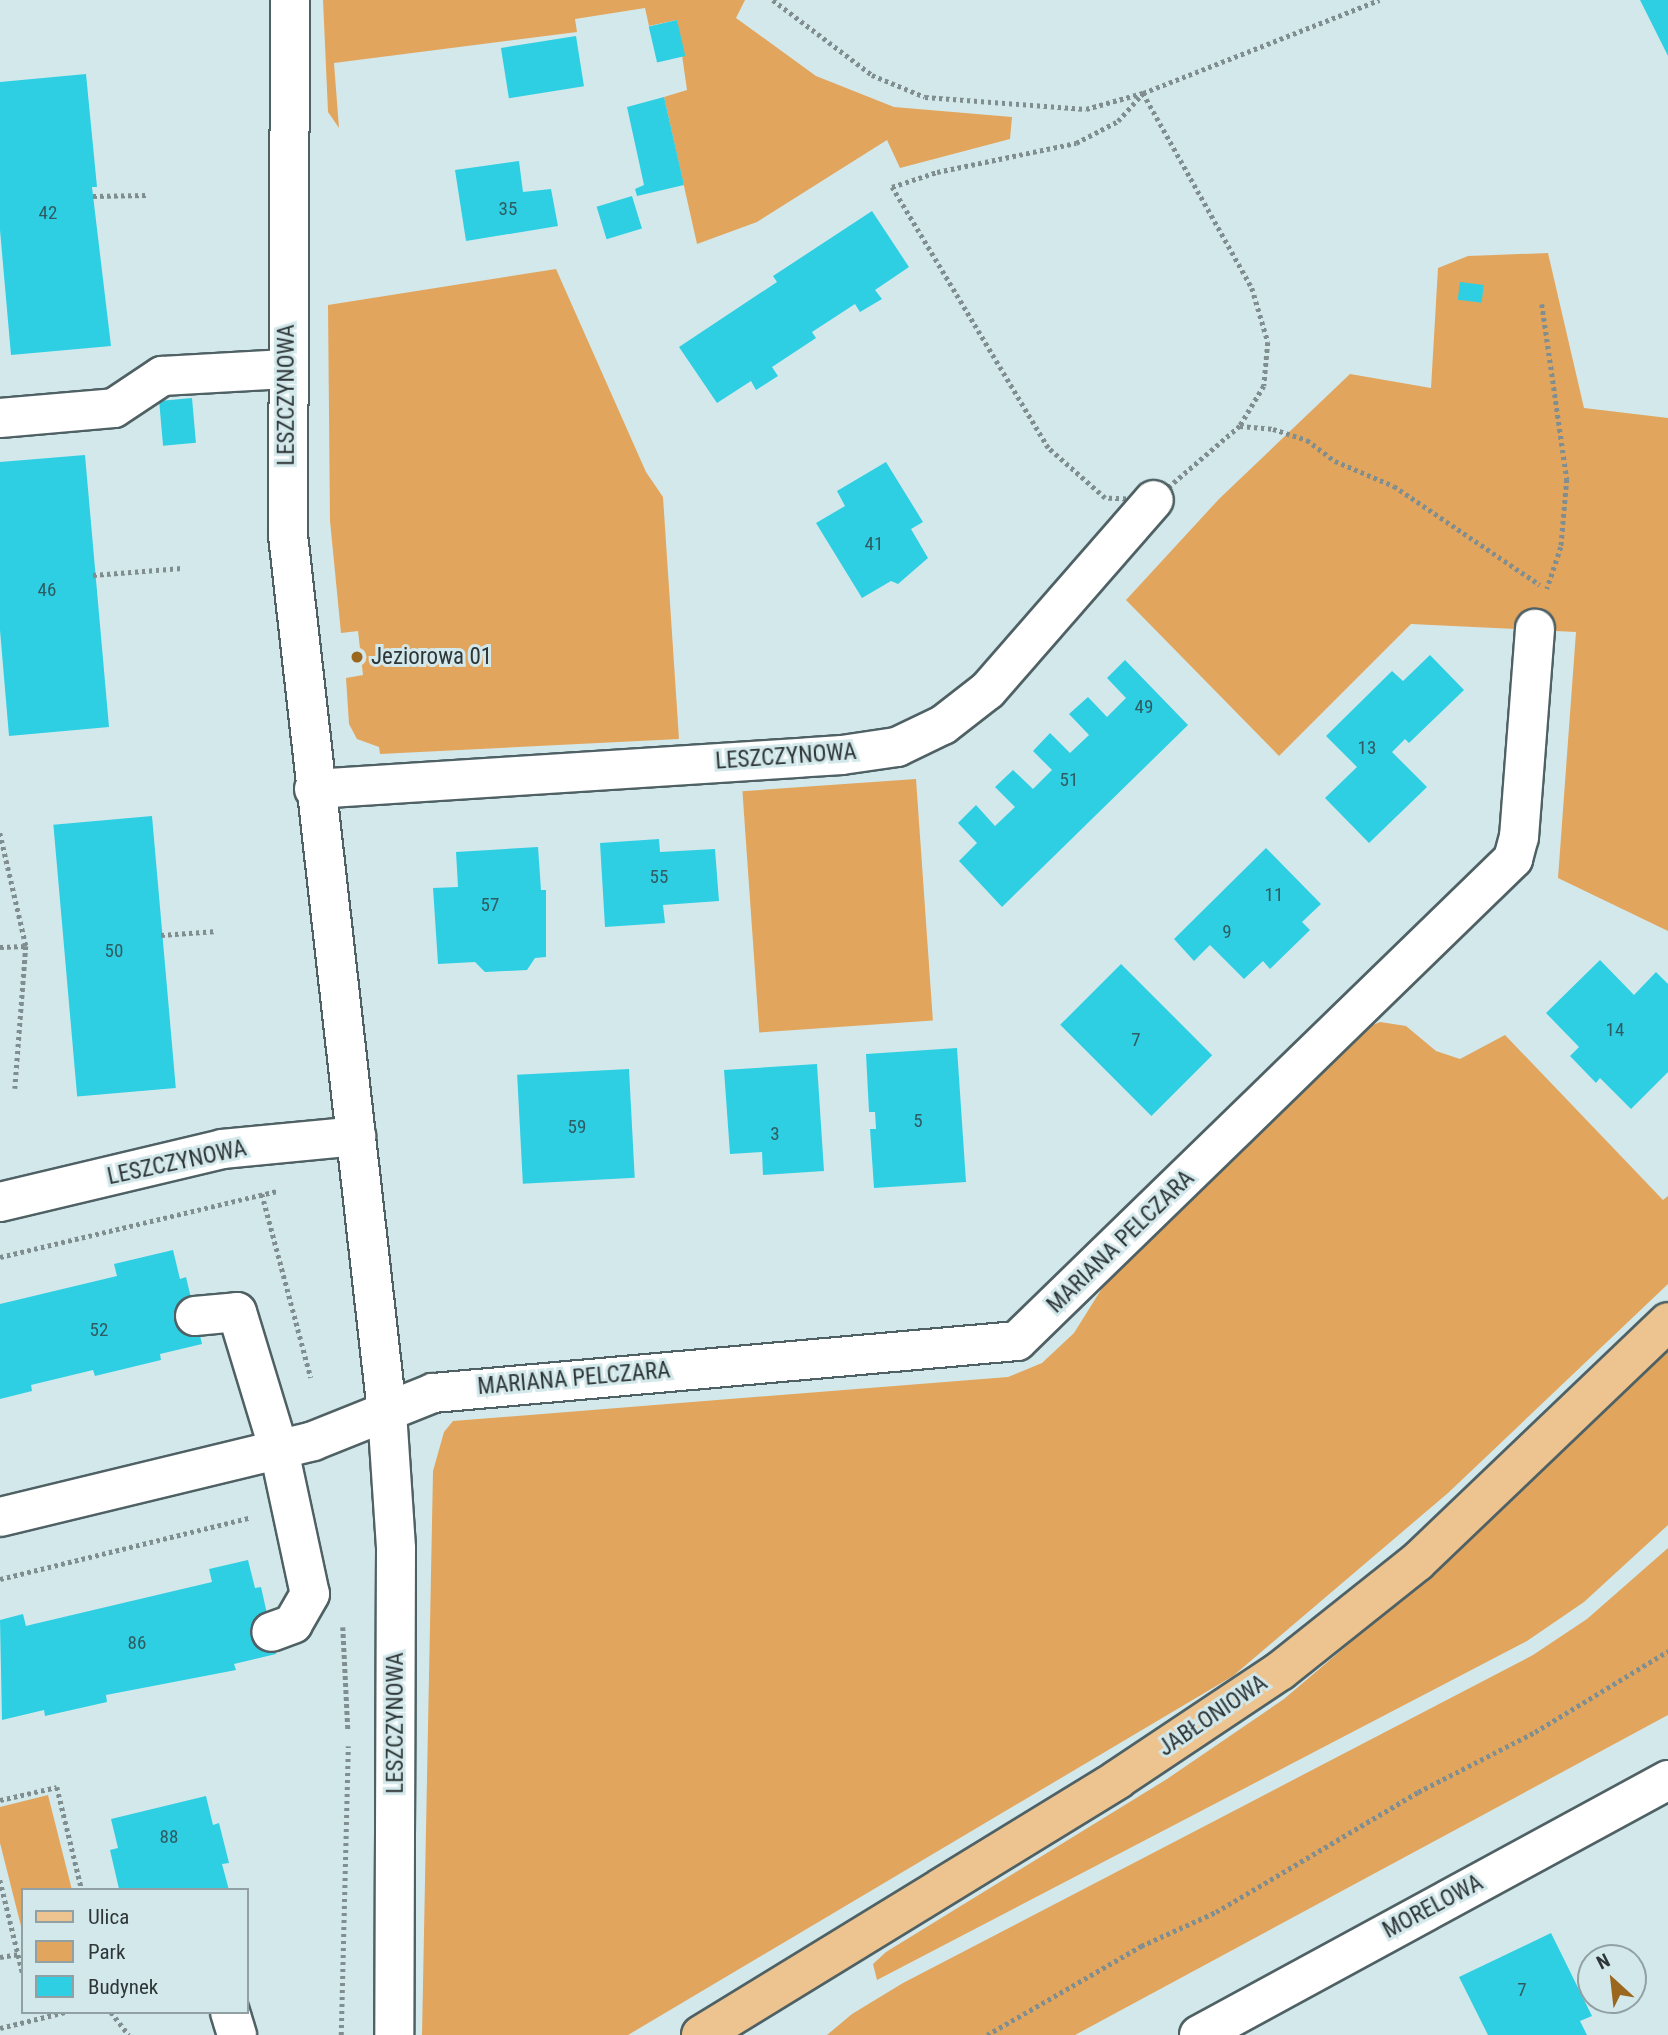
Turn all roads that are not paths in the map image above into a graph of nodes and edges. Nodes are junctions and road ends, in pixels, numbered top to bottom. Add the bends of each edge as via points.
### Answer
1 (290, 0) edge
2 (286, 369) junction
3 (0, 418) edge
4 (1154, 500) road end
5 (1535, 629) road end
6 (314, 789) junction
7 (356, 1136) junction
8 (0, 1202) edge
9 (195, 1316) dead end
10 (1668, 1322) edge
11 (387, 1412) junction
12 (279, 1450) junction
13 (0, 1517) edge
14 (271, 1632) dead end
15 (1668, 1780) edge
16 (231, 2014) edge
17 (237, 2035) edge
18 (394, 2035) edge
19 (701, 2035) edge
20 (1199, 2035) edge

1 - 2 street, LESZCZYNOWA
2 - 3 street via 162,376 114,408
2 - 6 street, LESZCZYNOWA via 288,535
4 - 6 street, LESZCZYNOWA via 988,690 943,724 897,747 842,755
5 - 11 street, MARIANA PELCZARA via 1519,837 1513,859 1017,1341 516,1383 433,1393
6 - 7 street, LESZCZYNOWA
7 - 8 street, LESZCZYNOWA via 222,1149
7 - 11 street, LESZCZYNOWA
9 - 12 street via 237,1311
10 - 19 main road, JABŁONIOWA via 1417,1562 1280,1671 1118,1779
11 - 12 street
11 - 18 street, LESZCZYNOWA via 396,1549
12 - 13 street
12 - 14 street via 310,1594 293,1624
15 - 20 street, MORELOWA
16 - 17 street

